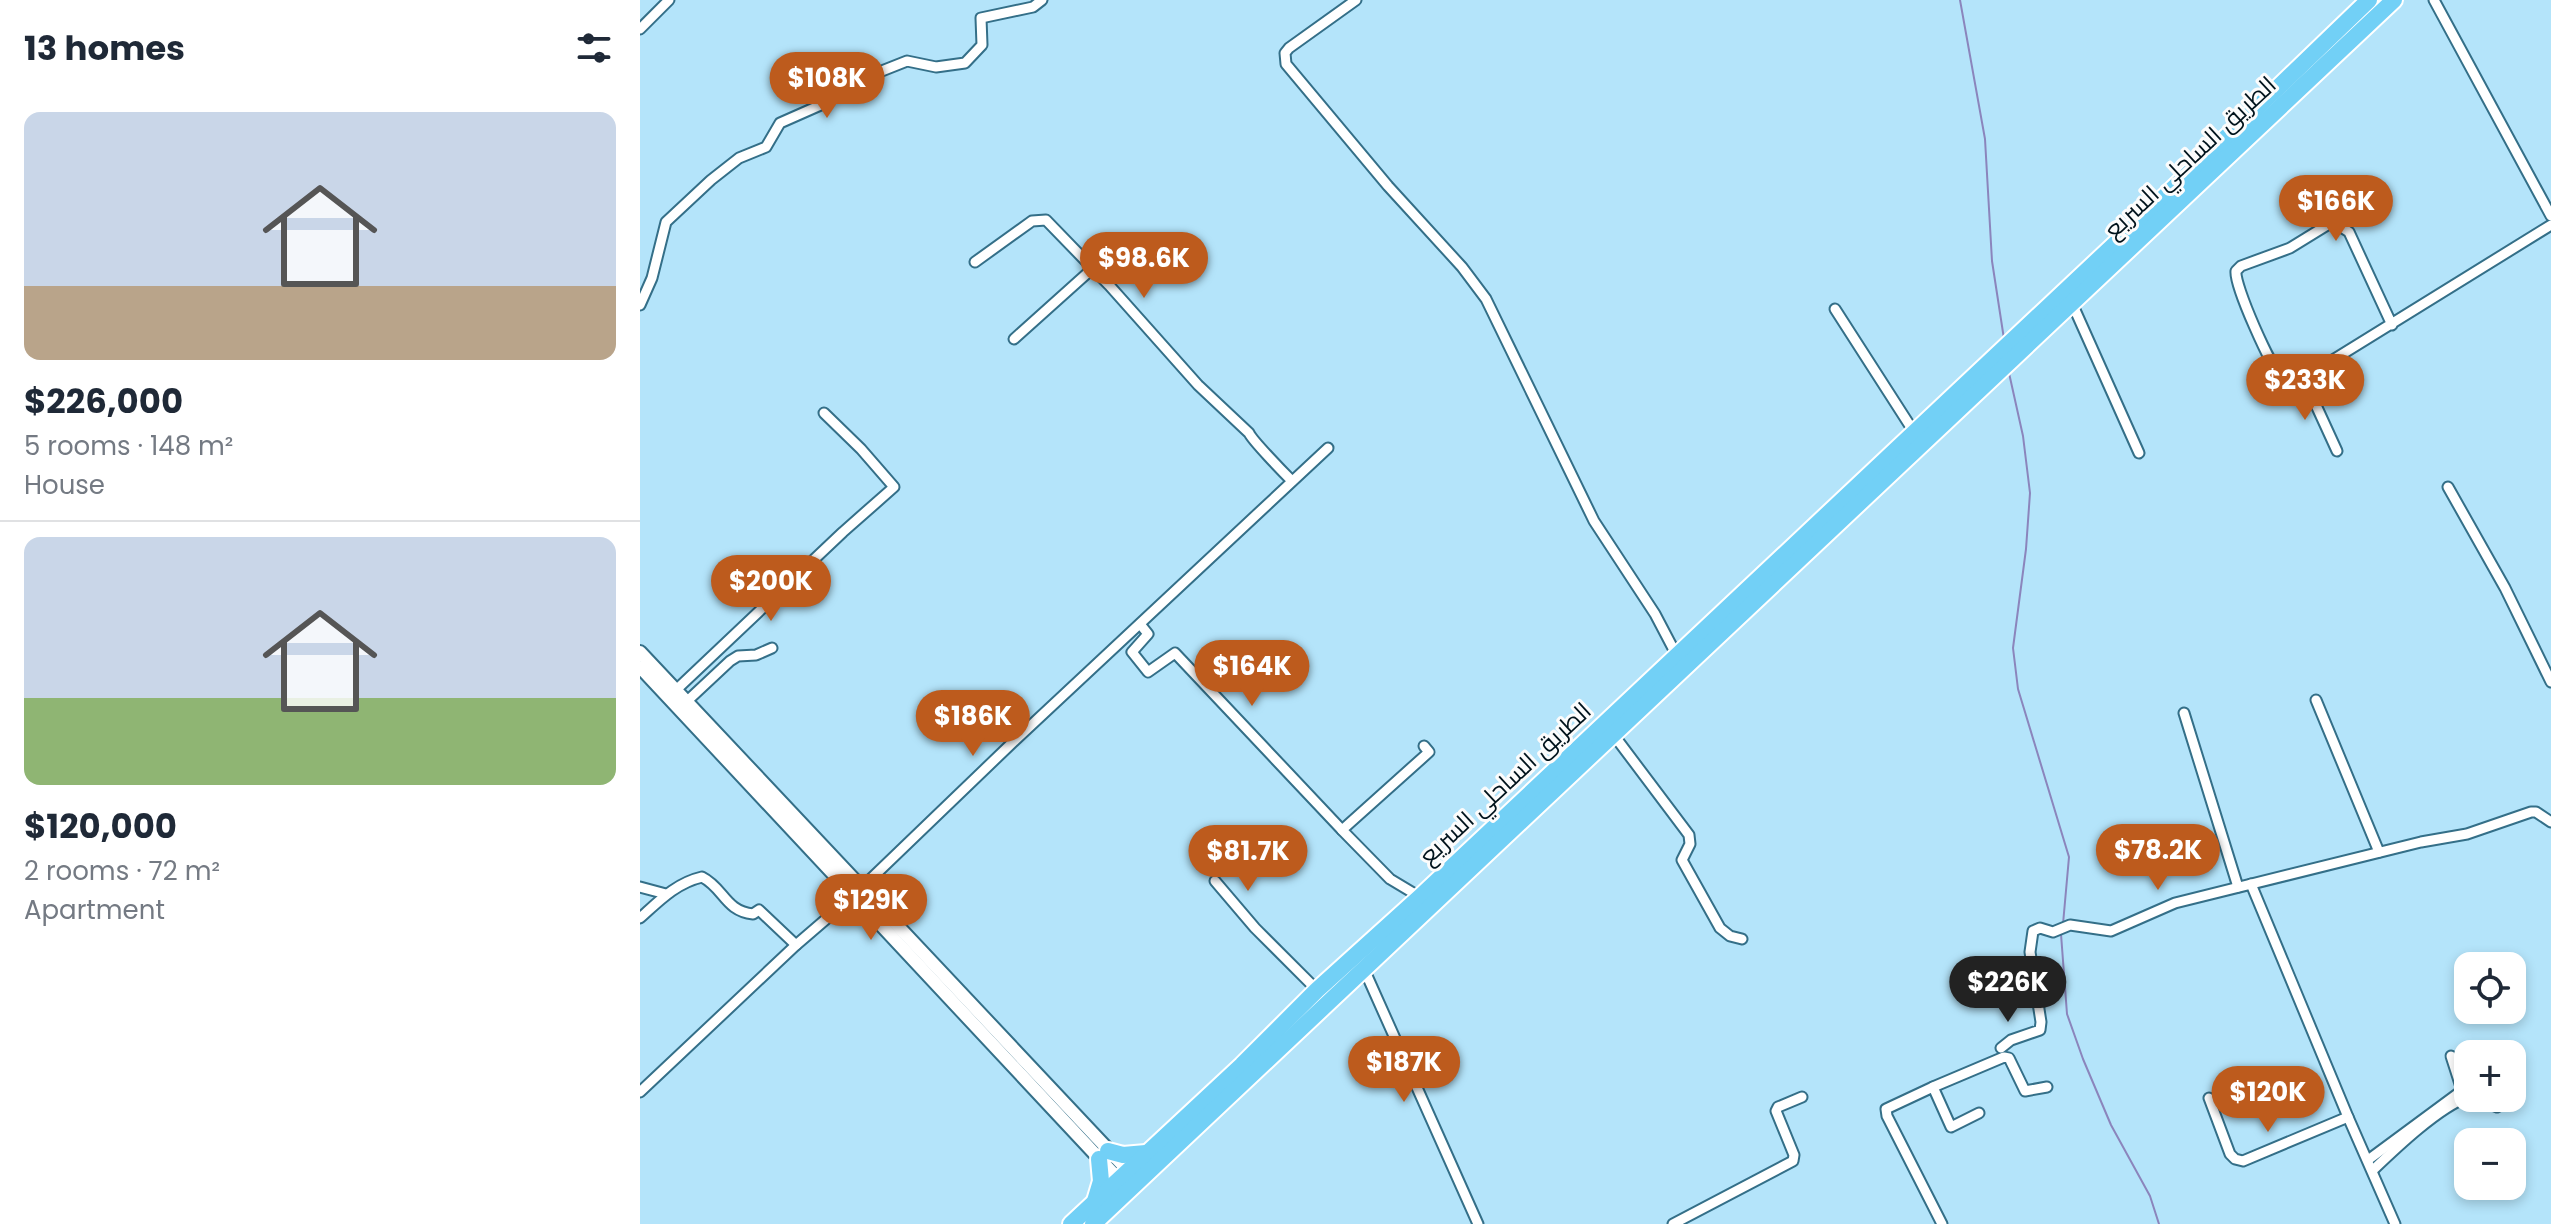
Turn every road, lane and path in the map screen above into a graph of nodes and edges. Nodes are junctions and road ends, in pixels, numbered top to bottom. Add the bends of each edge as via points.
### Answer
1 (669, 0) edge
2 (1042, 0) edge
3 (1356, 0) edge
4 (2369, 0) edge
5 (2394, 0) edge
6 (2434, 0) edge
7 (640, 29) edge
8 (2551, 216) edge
9 (2551, 225) edge
10 (975, 262) dead end
11 (1092, 269) junction
12 (2071, 301) junction
13 (640, 305) edge
14 (1835, 309) dead end
15 (2392, 325) junction
16 (1014, 339) dead end
17 (2017, 345) junction
18 (2304, 379) junction
19 (1976, 382) junction
20 (824, 413) dead end
21 (1914, 432) junction
22 (1328, 448) dead end
23 (2337, 451) dead end
24 (2139, 453) dead end
25 (1292, 481) junction
26 (2448, 487) dead end
27 (1140, 624) junction
28 (772, 648) dead end
29 (640, 652) edge
30 (1676, 654) junction
31 (640, 667) edge
32 (2551, 682) edge
33 (676, 690) junction
34 (2316, 700) dead end
35 (683, 706) junction
36 (2184, 713) dead end
37 (1613, 734) junction
38 (1424, 746) dead end
39 (2551, 822) edge
40 (1342, 830) junction
41 (2379, 852) junction
42 (1215, 881) dead end
43 (2251, 884) junction
44 (640, 887) edge
45 (2238, 887) junction
46 (857, 892) junction
47 (666, 894) junction
48 (1420, 897) junction
49 (640, 918) edge
50 (1742, 939) dead end
51 (796, 945) junction
52 (1364, 969) junction
53 (1317, 990) junction
54 (2001, 1048) dead end
55 (2451, 1056) dead end
56 (1933, 1087) junction
57 (2047, 1087) dead end
58 (640, 1092) edge
59 (1802, 1097) dead end
60 (2209, 1098) dead end
61 (2454, 1103) edge
62 (1979, 1113) dead end
63 (2348, 1117) junction
64 (1146, 1153) junction
65 (1103, 1155) junction
66 (2370, 1165) junction
67 (1128, 1180) junction
68 (1099, 1216) edge
69 (1071, 1224) edge
70 (1478, 1224) edge
71 (1673, 1224) edge
72 (1942, 1224) edge
73 (2395, 1224) edge

1 - 7 street
2 - 13 street via 1033,7 981,18 982,45 965,63 936,67 907,61 854,82 823,104 780,123 766,147 739,158 666,222
3 - 30 street via 1289,48 1286,64 1486,299 1594,521
4 - 17 highway, الطريق الساحلي السريع
5 - 12 highway, الطريق الساحلي السريع
6 - 8 street
9 - 15 street
10 - 11 street via 1037,218 1048,222
11 - 16 street
11 - 25 street
12 - 17 highway, الطريق الساحلي السريع
12 - 24 street
14 - 21 street
15 - 18 street
15 - 18 street via 2349,232 2338,225 2323,226 2290,248 2241,266 2236,279 2271,362 2288,383
17 - 19 highway
18 - 23 street
19 - 21 highway, الطريق الساحلي السريع
19 - 37 highway, الطريق الساحلي السريع
20 - 33 street via 894,487
21 - 30 highway, الطريق الساحلي السريع
22 - 25 street
25 - 27 street
26 - 32 street
27 - 40 street via 1148,634 1132,652 1148,672 1175,653
27 - 46 street
28 - 35 street via 730,661
29 - 33 street
30 - 48 highway, الطريق الساحلي السريع
31 - 35 street
33 - 35 street
34 - 41 street
35 - 46 street
36 - 45 street
37 - 50 street via 1689,835 1682,860 1720,928
37 - 52 highway, الطريق الساحلي السريع
38 - 40 street via 1429,752
39 - 41 street via 2531,812 2467,834
40 - 48 street via 1390,879
41 - 43 street
42 - 53 street
43 - 45 street
43 - 63 street
44 - 47 street
45 - 54 street via 2175,903 2111,931 2070,925 2053,932 2033,931 2030,952 2040,1030
46 - 51 street
46 - 65 street
47 - 49 street
47 - 51 street via 702,877 734,909 753,914 759,910
48 - 53 highway, الطريق الساحلي السريع
51 - 58 street
52 - 67 highway, الطريق الساحلي السريع
52 - 70 street
53 - 64 highway, الطريق الساحلي السريع
55 - 66 street via 2460,1092
56 - 57 street via 2004,1057 2025,1091
56 - 62 street via 1951,1127
56 - 72 street via 1886,1109
59 - 71 street via 1776,1111 1793,1161
60 - 63 street via 2230,1154 2243,1161
61 - 66 street
63 - 66 street
64 - 65 highway
64 - 67 highway, الطريق الساحلي السريع
65 - 67 street
65 - 68 highway
66 - 73 street
67 - 68 highway, الطريق الساحلي السريع
68 - 69 highway, الطريق الساحلي السريع

